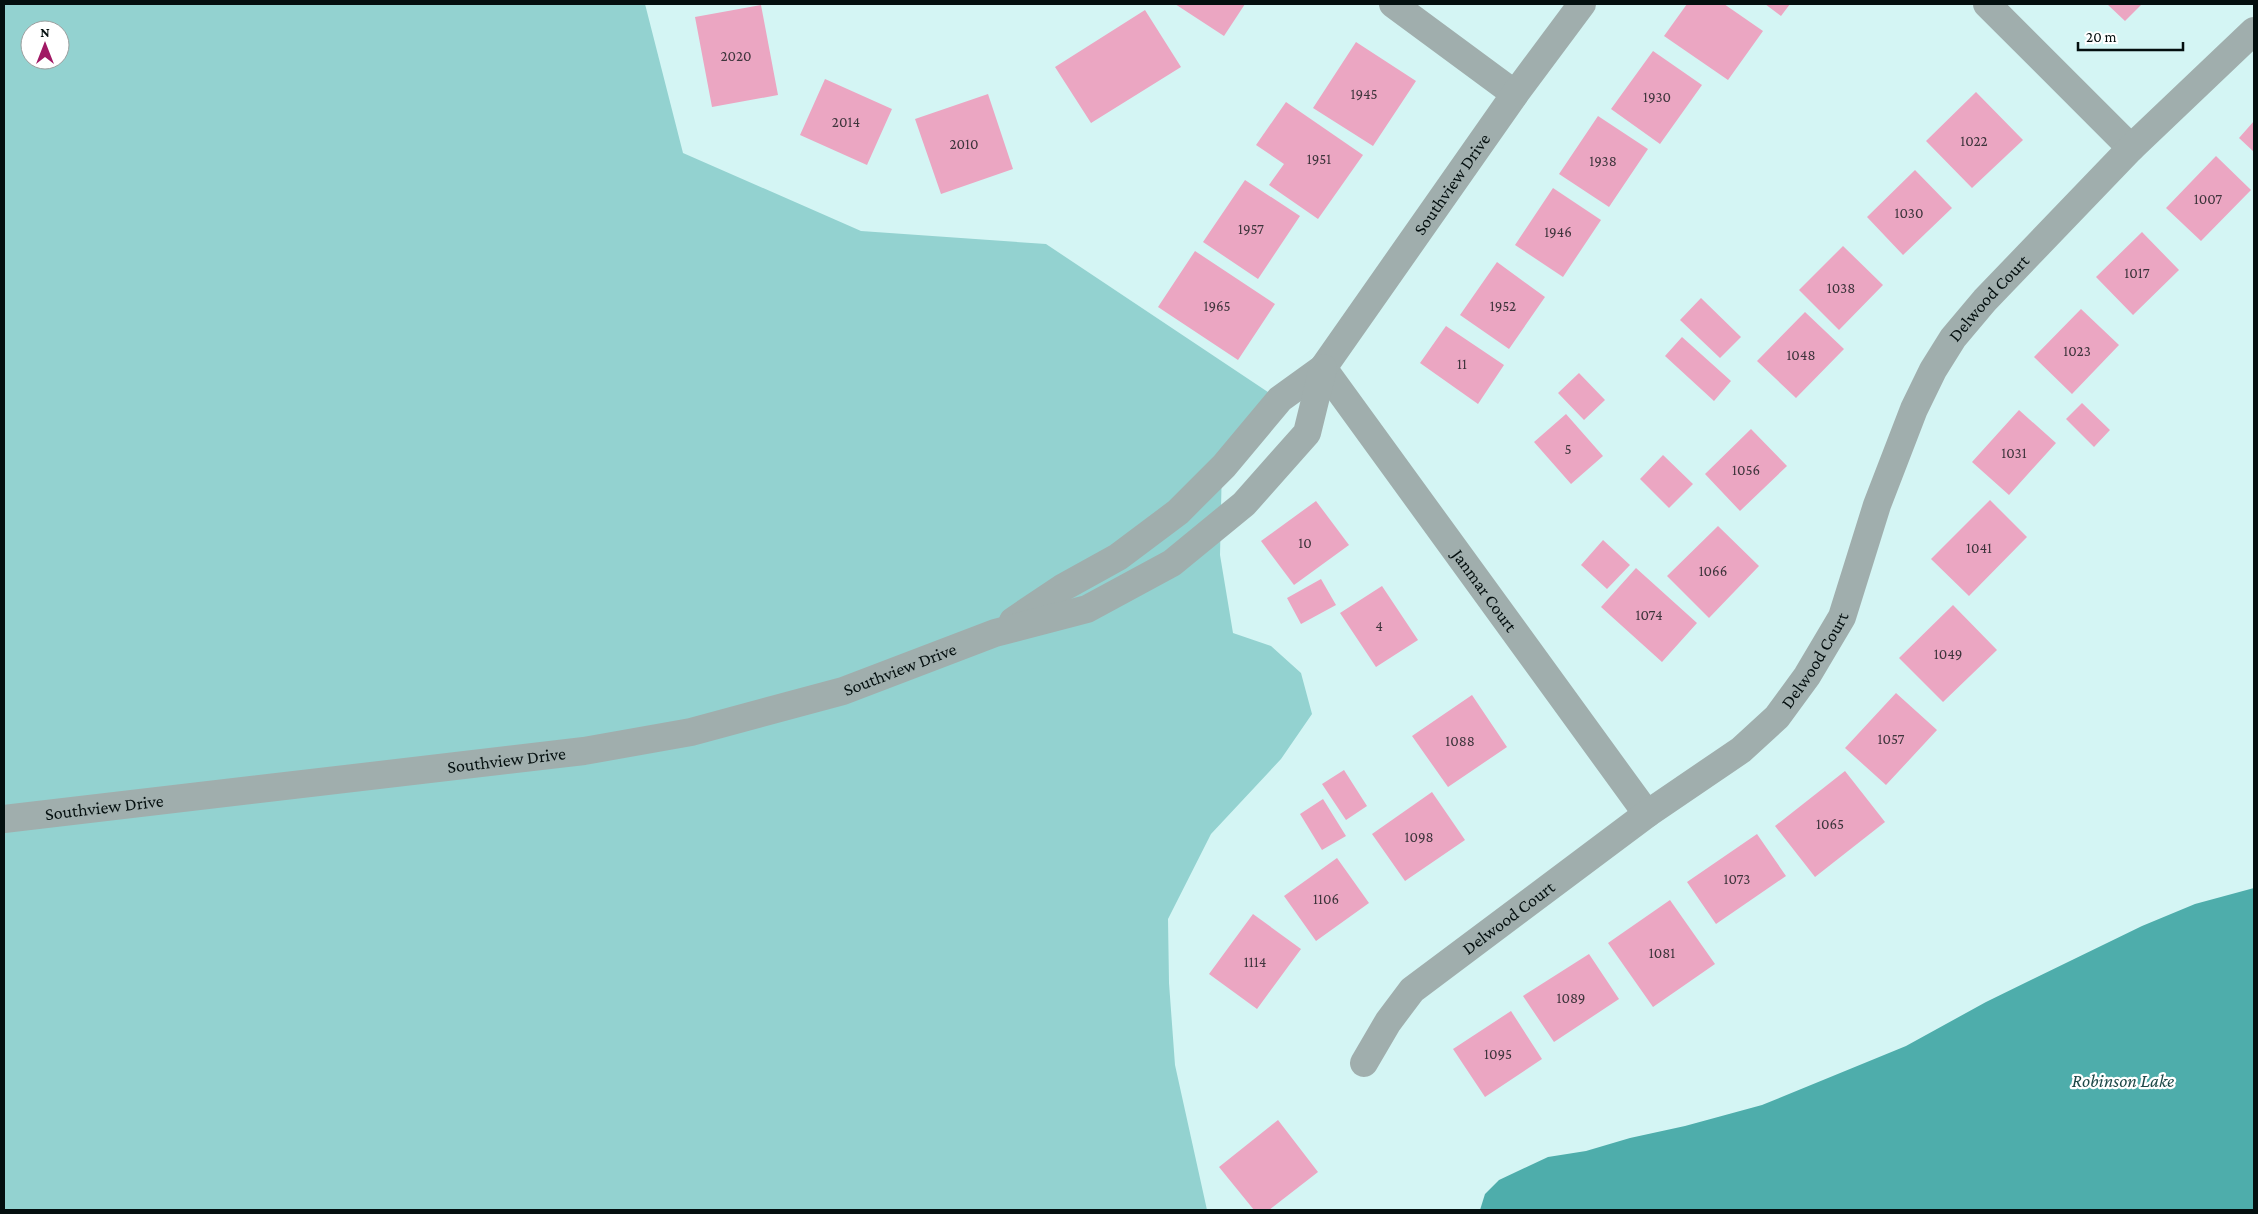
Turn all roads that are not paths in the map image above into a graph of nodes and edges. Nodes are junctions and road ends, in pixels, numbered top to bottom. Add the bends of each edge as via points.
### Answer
1 (1392, 4) edge
2 (1582, 4) edge
3 (1987, 4) edge
4 (2254, 31) edge
5 (1515, 94) junction
6 (2131, 148) junction
7 (1323, 368) junction
8 (995, 633) junction
9 (1647, 814) junction
10 (4, 819) edge
11 (1364, 1063) dead end

1 - 5 street
2 - 5 street, Southview Drive
3 - 6 street
4 - 6 street, Delwood Court
5 - 7 street, Southview Drive
6 - 9 street, Delwood Court via 1985,300 1953,338 1933,370 1914,409 1877,505 1842,617 1807,676 1777,717 1741,750
7 - 8 street, Southview Drive via 1280,399 1224,466 1178,512 1118,557 1062,588
7 - 8 street, Southview Drive via 1307,433 1244,504 1172,564 1087,610
7 - 9 street, Janmar Court
8 - 10 street, Southview Drive via 843,692 691,732 584,751
9 - 11 street, Delwood Court via 1412,990

